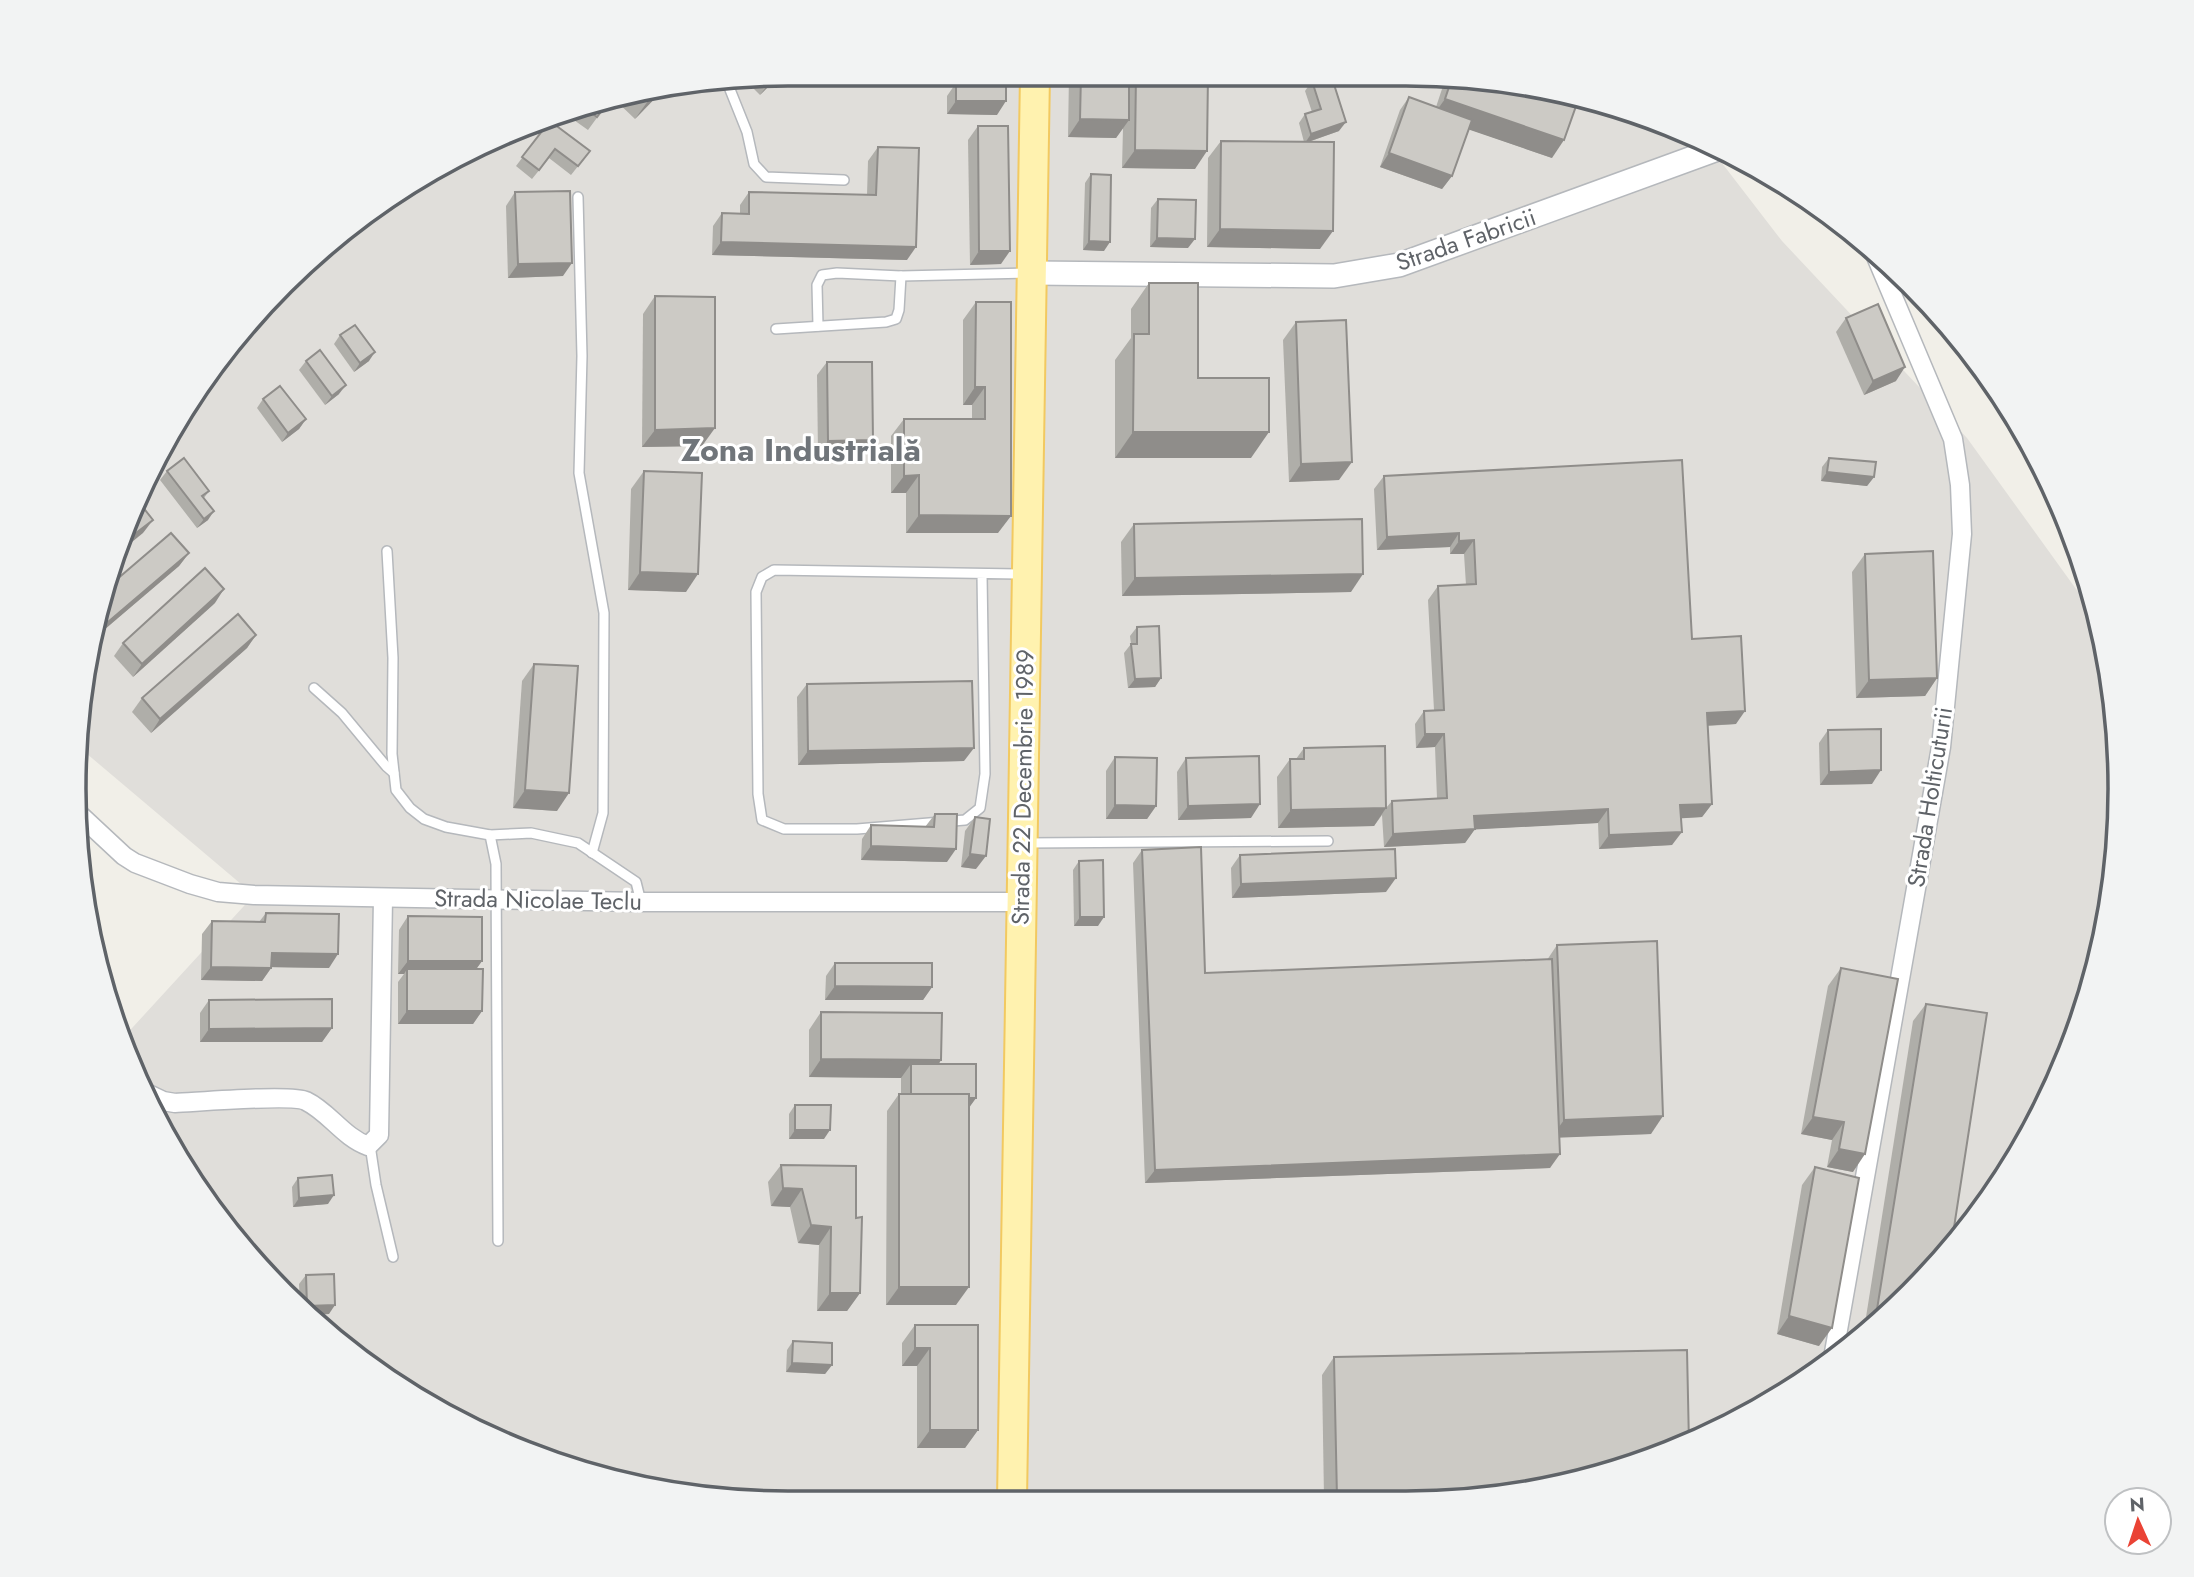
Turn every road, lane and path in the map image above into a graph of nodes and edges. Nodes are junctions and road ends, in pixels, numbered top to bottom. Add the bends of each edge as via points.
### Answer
1 (1035, 86) edge
2 (730, 88) edge
3 (1706, 153) edge
4 (844, 180) dead end
5 (578, 197) dead end
6 (1033, 273) junction
7 (1883, 274) edge
8 (901, 276) junction
9 (818, 326) junction
10 (776, 329) dead end
11 (387, 551) dead end
12 (982, 574) junction
13 (1027, 574) junction
14 (314, 688) dead end
15 (394, 773) junction
16 (87, 820) edge
17 (490, 835) junction
18 (1328, 841) dead end
19 (1022, 843) junction
20 (592, 853) junction
21 (383, 898) junction
22 (497, 900) junction
23 (641, 902) junction
24 (1021, 902) junction
25 (158, 1099) edge
26 (370, 1145) junction
27 (498, 1241) dead end
28 (393, 1257) dead end
29 (1835, 1344) edge
30 (1012, 1491) edge

1 - 6 main road, Strada 22 Decembrie 1989
2 - 4 lane via 754,164 766,177
3 - 6 street, Strada Fabricii via 1399,265 1334,275
5 - 20 lane via 579,473 604,613 603,813
6 - 8 lane
6 - 13 main road, Strada 22 Decembrie 1989
7 - 29 street, Strada Holticuturii via 1953,439 1962,534 1941,747
8 - 9 lane via 896,318
8 - 9 lane via 822,275 817,285
9 - 10 lane
11 - 15 lane
12 - 12 lane via 774,570 762,577 756,592 762,820 784,829 858,829 965,820 980,808 985,774
12 - 13 lane
13 - 19 main road, Strada 22 Decembrie 1989
14 - 15 lane
15 - 17 lane via 396,790 424,819
16 - 21 street, Strada Nicolae Teclu via 135,863 218,892
17 - 20 lane via 531,834 578,843
17 - 22 lane
18 - 19 lane
19 - 24 main road, Strada 22 Decembrie 1989
20 - 23 lane via 635,882
21 - 22 street, Strada Nicolae Teclu
21 - 26 street via 379,1135
22 - 23 street, Strada Nicolae Teclu
22 - 27 lane
23 - 24 street, Strada Nicolae Teclu
24 - 30 main road, Strada 22 Decembrie 1989
25 - 26 street via 176,1103 305,1100 352,1139
26 - 28 lane

